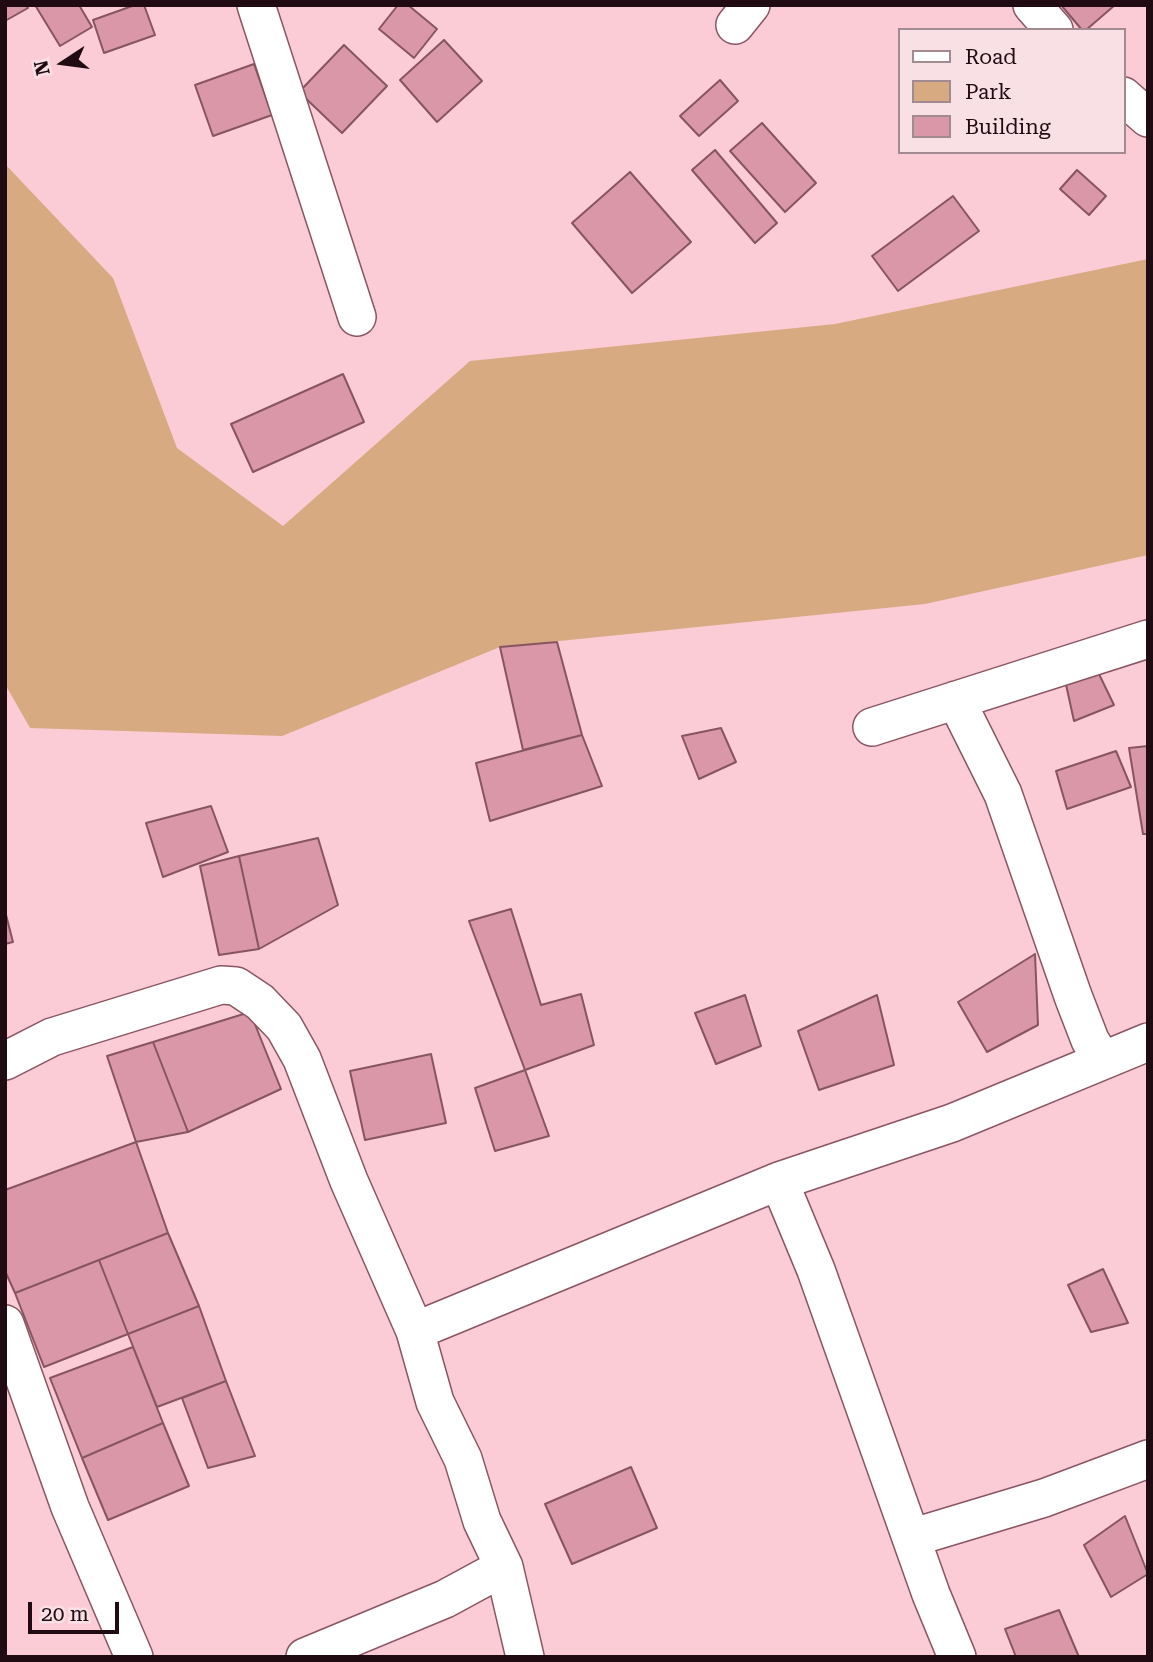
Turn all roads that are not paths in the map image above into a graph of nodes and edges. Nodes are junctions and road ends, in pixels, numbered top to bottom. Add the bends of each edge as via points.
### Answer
1 (256, 5) edge
2 (1032, 5) edge
3 (1052, 28) edge
4 (1125, 98) edge
5 (1148, 118) edge
6 (357, 317) dead end
7 (1148, 639) edge
8 (956, 700) junction
9 (872, 727) dead end
10 (1148, 1042) edge
11 (1102, 1060) junction
12 (5, 1061) edge
13 (779, 1181) junction
14 (5, 1324) edge
15 (415, 1331) junction
16 (1148, 1459) edge
17 (911, 1538) junction
18 (504, 1567) junction
19 (134, 1657) edge
20 (305, 1657) edge
21 (525, 1657) edge
22 (957, 1657) edge

1 - 6 street
2 - 3 street
4 - 5 street
7 - 8 street
8 - 9 street
8 - 11 street via 1003,794 1073,996
10 - 11 street
11 - 13 street via 952,1123
12 - 15 street via 52,1037 211,987 236,986 284,1027 303,1059 349,1181
13 - 15 street
13 - 17 street via 816,1270
14 - 19 street via 70,1507
15 - 18 street via 435,1402 463,1459 482,1521
16 - 17 street via 1044,1498
17 - 22 street
18 - 20 street via 445,1599
18 - 21 street

